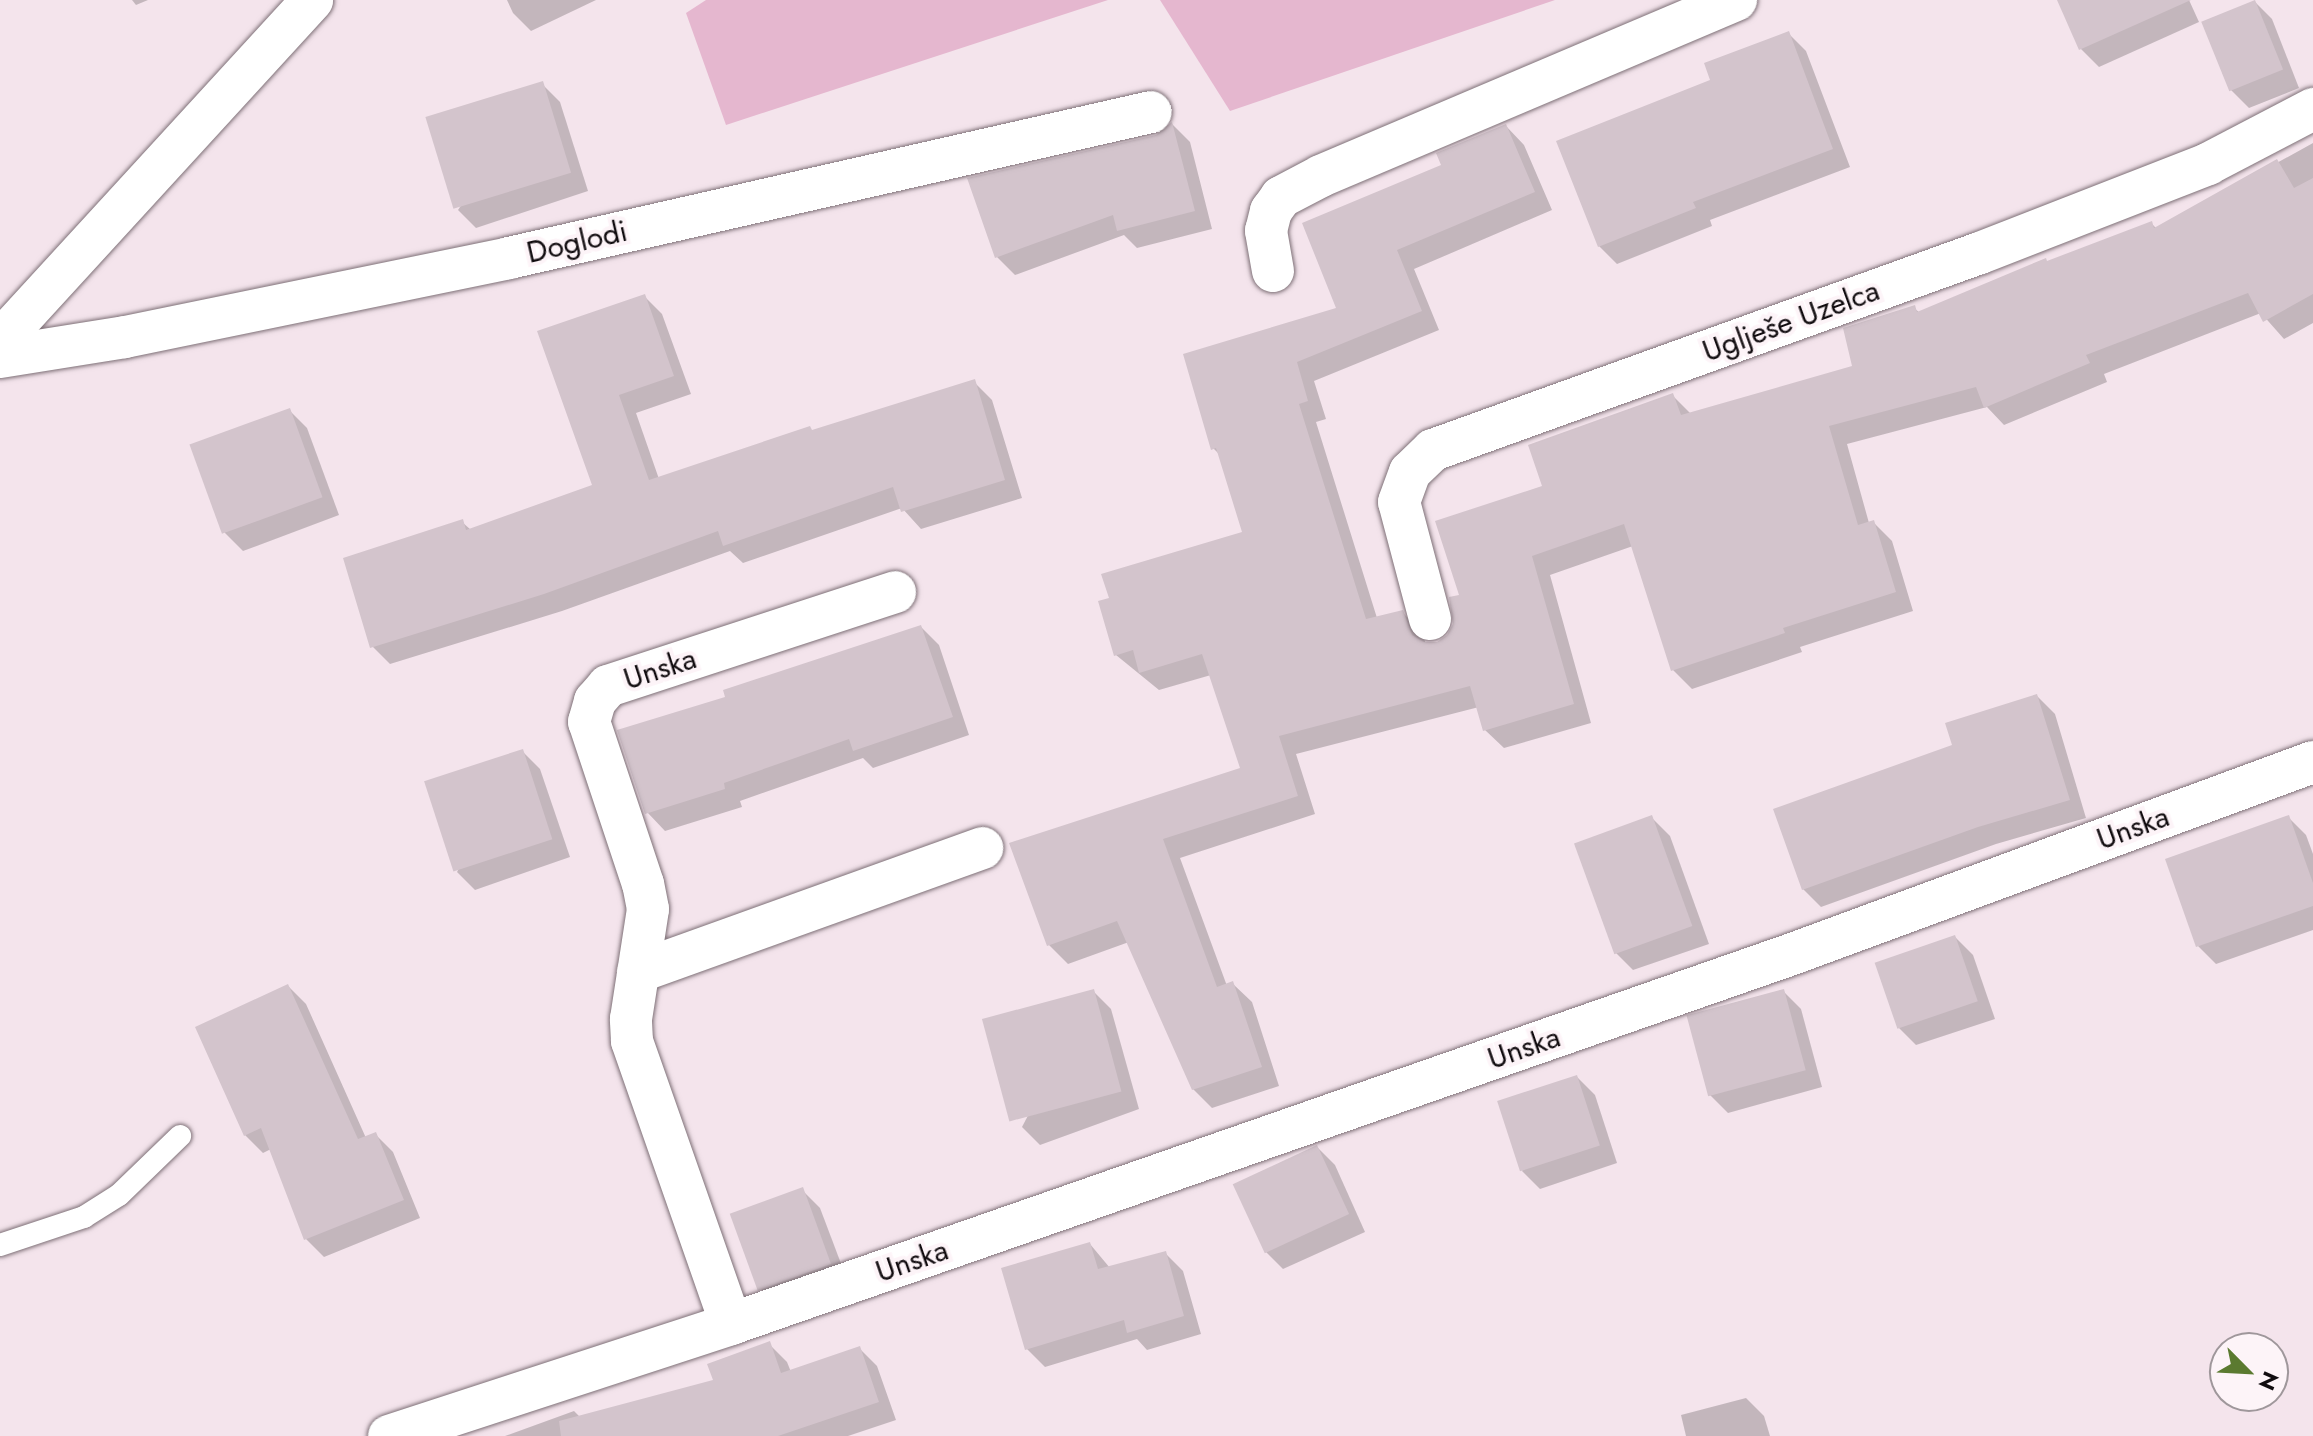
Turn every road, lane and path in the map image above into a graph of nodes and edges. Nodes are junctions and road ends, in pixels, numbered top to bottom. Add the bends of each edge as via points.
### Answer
1 (312, 0) edge
2 (1736, 0) edge
3 (2313, 109) edge
4 (1151, 112) dead end
5 (1273, 271) dead end
6 (0, 341) edge
7 (0, 357) edge
8 (895, 592) dead end
9 (1430, 619) dead end
10 (2313, 762) edge
11 (982, 848) dead end
12 (638, 972) junction
13 (180, 1136) dead end
14 (0, 1245) edge
15 (731, 1324) junction
16 (389, 1436) edge

1 - 6 street
2 - 5 street via 1281,197 1266,231
3 - 9 street, Uglješe Uzelca via 2208,164 1980,253 1433,450 1410,472 1399,502
4 - 7 street, Doglodi via 509,258 125,337
8 - 12 street, Unska via 608,686 595,701 589,722 648,909
10 - 15 street, Unska via 1795,953
11 - 12 street
12 - 15 street, Unska via 632,1041
13 - 14 lane via 119,1195 84,1217
15 - 16 street, Unska

